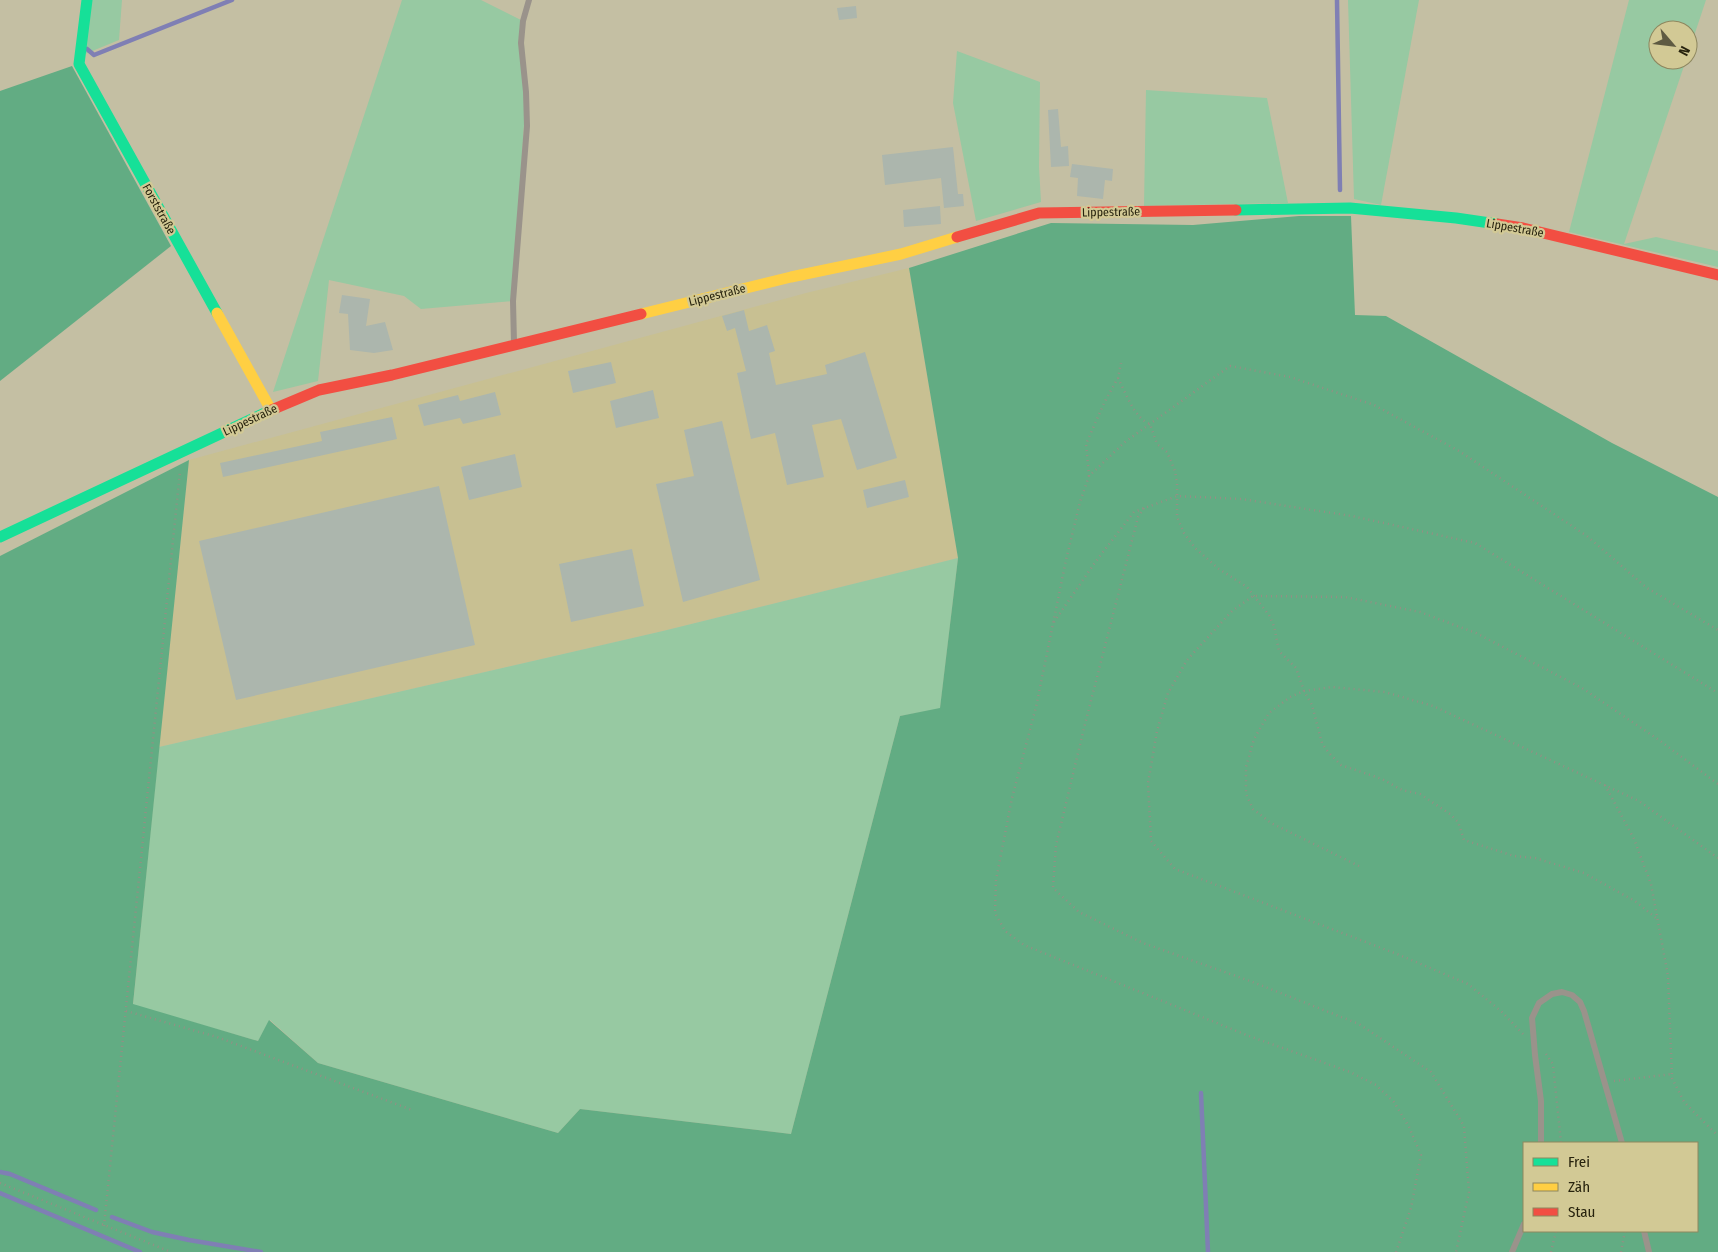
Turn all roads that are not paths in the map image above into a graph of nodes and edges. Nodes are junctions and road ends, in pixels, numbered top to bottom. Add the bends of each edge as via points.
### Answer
1 (87, 0) edge
2 (529, 0) edge
3 (1718, 275) edge
4 (514, 344) junction
5 (271, 410) junction
6 (0, 537) edge
7 (1540, 1142) edge
8 (1622, 1142) edge
9 (1523, 1226) edge
10 (1644, 1232) edge
11 (1512, 1252) edge
12 (1649, 1252) edge

1 - 5 street, Forststraße via 80,64
2 - 4 lane via 522,21 527,126 513,301
3 - 4 street, Lippestraße via 1523,228 1417,214 1350,208 1039,213 901,254 791,277
4 - 5 street, Lippestraße via 319,390
5 - 6 street, Lippestraße
7 - 8 lane via 1541,1101 1532,1018 1538,1003 1562,992 1580,1002 1584,1011
9 - 11 lane
10 - 12 lane

